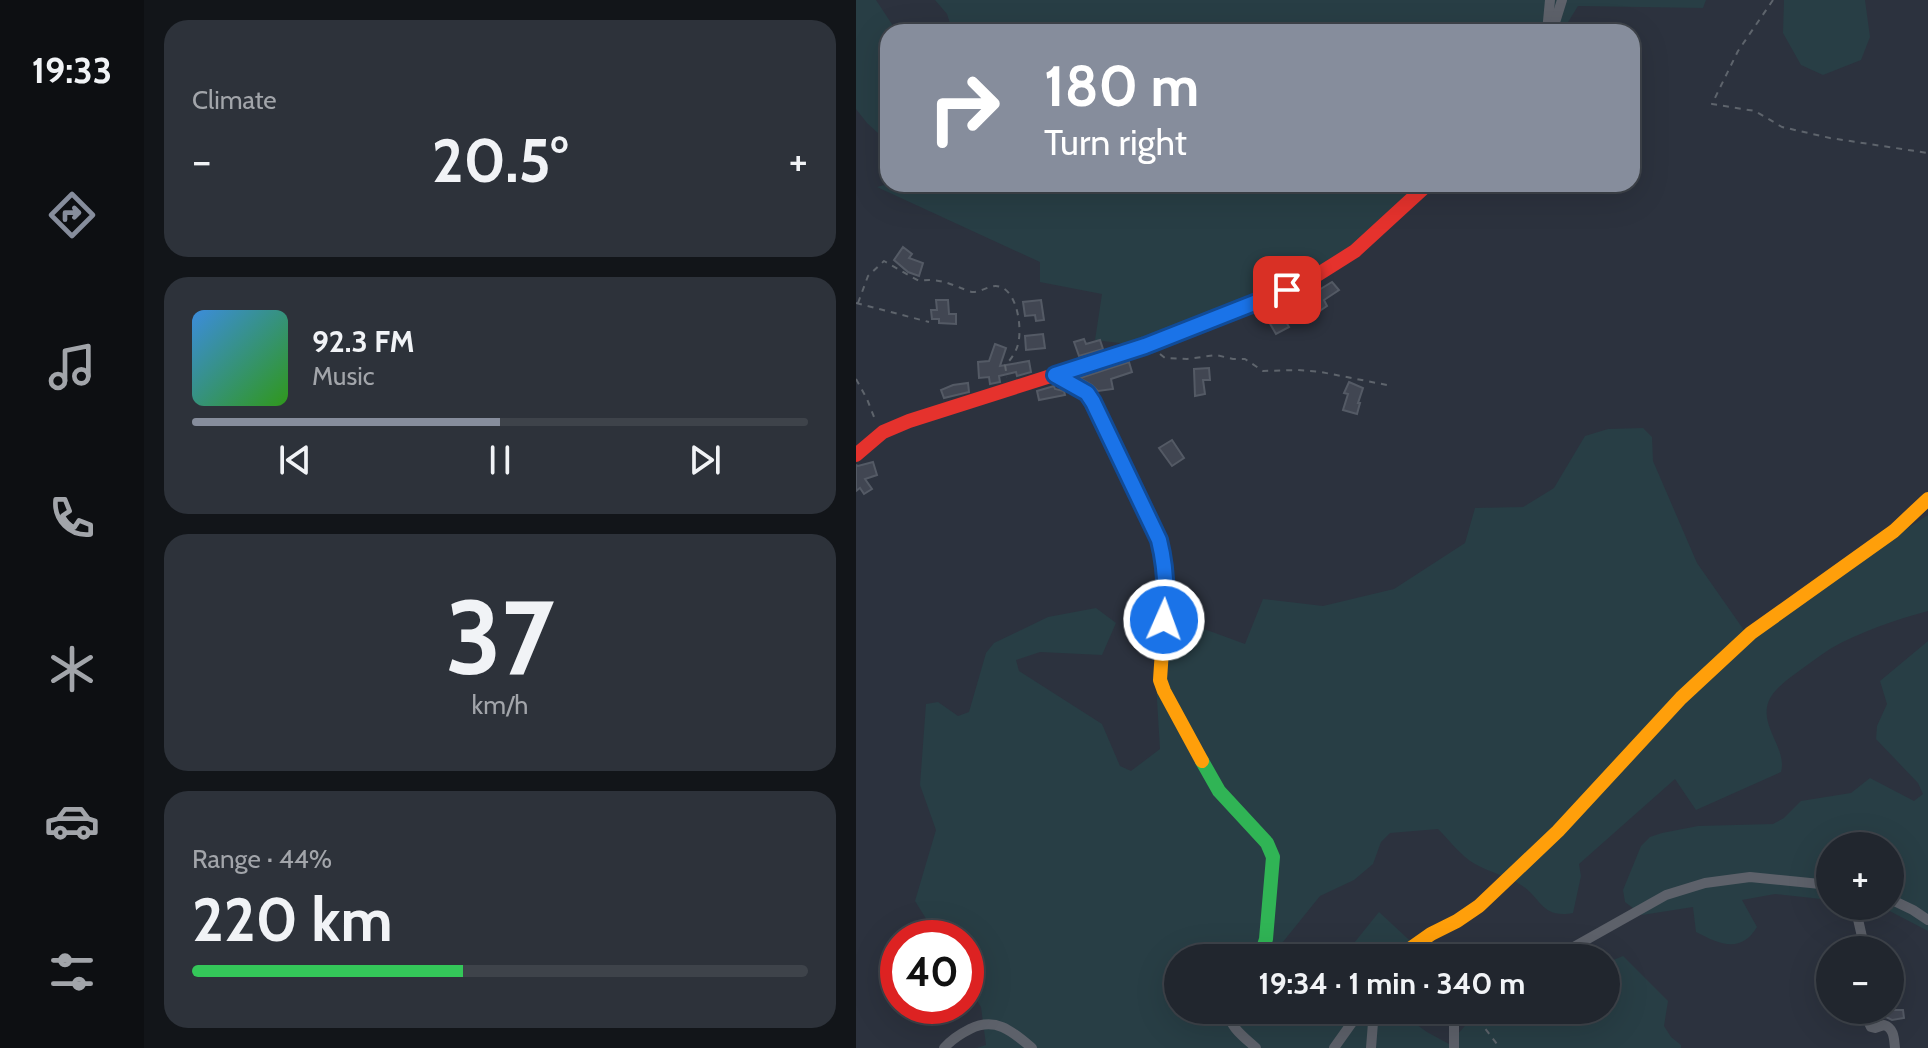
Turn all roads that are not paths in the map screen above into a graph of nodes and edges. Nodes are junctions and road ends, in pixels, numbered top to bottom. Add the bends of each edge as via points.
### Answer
1 (1550, 0) edge
2 (1562, 0) edge
3 (1549, 24) edge
4 (1552, 24) edge
5 (1419, 192) edge
6 (1055, 375) junction
7 (856, 455) edge
8 (1928, 499) edge
9 (1816, 884) edge
10 (1904, 906) edge
11 (1928, 920) edge
12 (1264, 944) edge
13 (1417, 944) edge
14 (1579, 944) edge
15 (1232, 1024) edge
16 (1351, 1024) edge
17 (1373, 1024) edge
18 (1454, 1024) edge
19 (1870, 1024) edge
20 (944, 1048) edge
21 (1032, 1048) edge
22 (1256, 1048) edge
23 (1334, 1048) edge
24 (1371, 1048) edge
25 (1454, 1048) edge
26 (1895, 1048) edge

1 - 3 street
2 - 4 street
5 - 6 street via 1355,251 1309,280 1145,346
6 - 7 street via 909,421 881,434
6 - 12 street via 1093,402 1159,540 1167,593 1160,680 1219,791 1271,849
8 - 13 street via 1894,531 1751,633 1479,906
9 - 14 street via 1750,877 1705,883 1666,895
10 - 11 street
15 - 22 street
16 - 23 street
17 - 24 street
18 - 25 street
19 - 26 street via 1890,1027
20 - 21 street via 956,1036 988,1023 1008,1028

